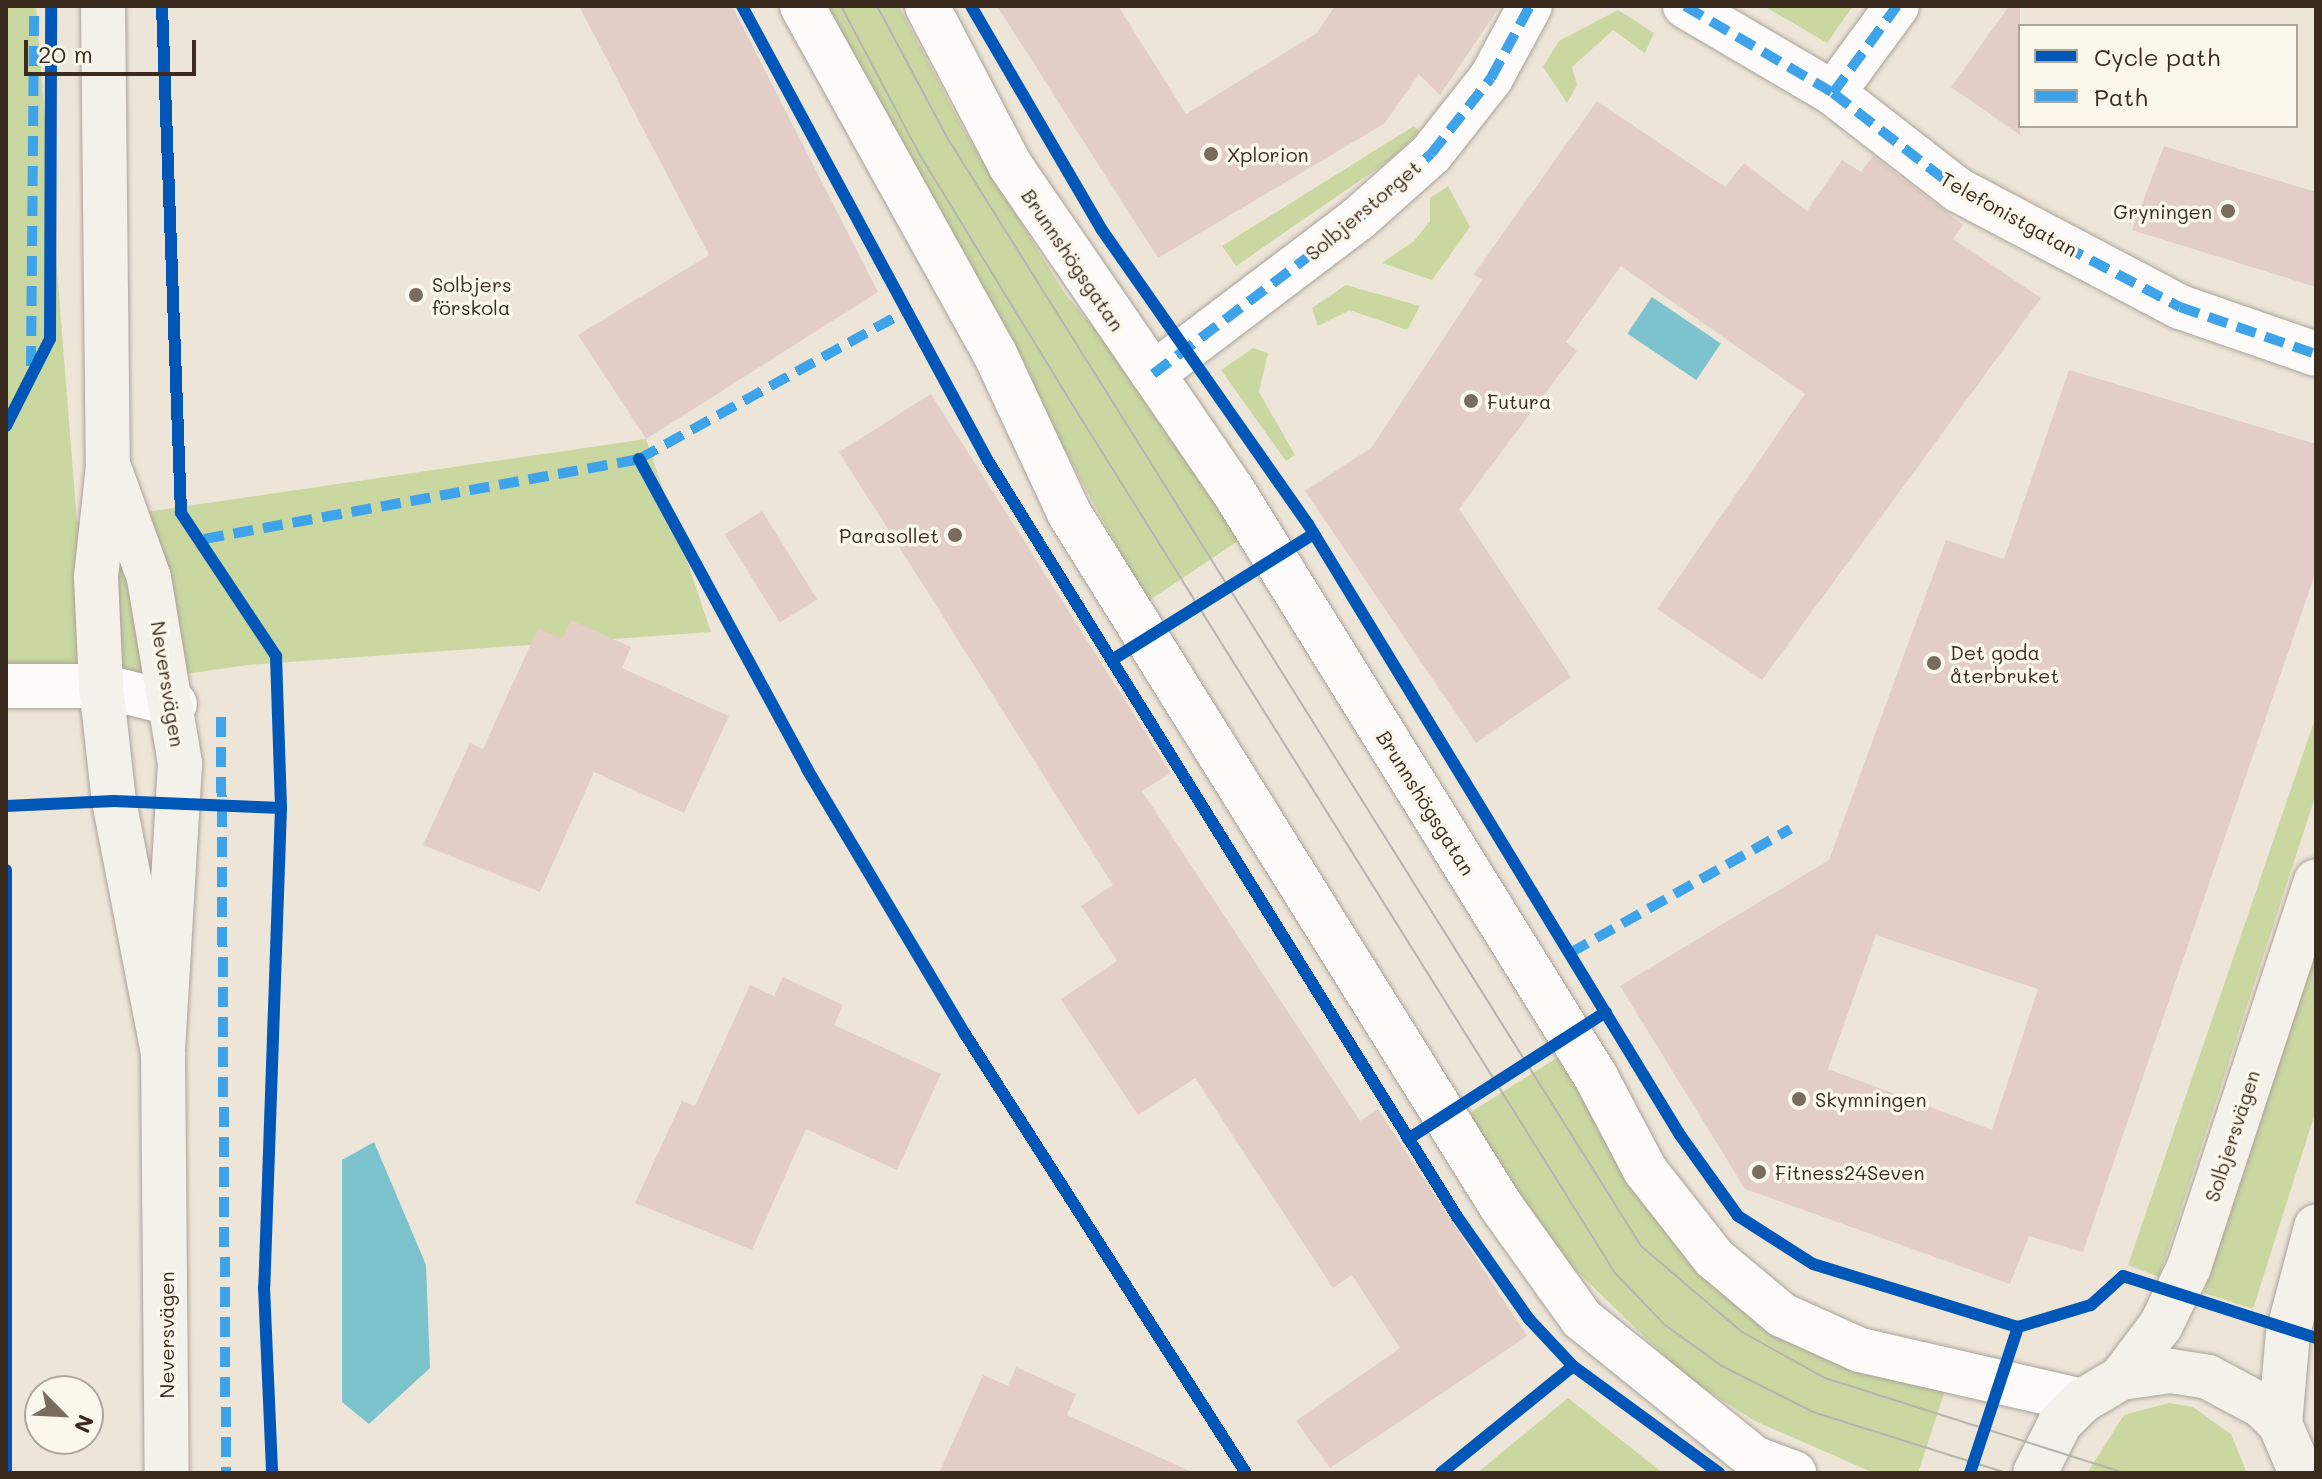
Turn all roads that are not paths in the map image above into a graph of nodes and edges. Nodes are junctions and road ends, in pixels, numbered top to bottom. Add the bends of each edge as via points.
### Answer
1 (103, 6) edge
2 (802, 6) edge
3 (927, 6) edge
4 (1530, 6) edge
5 (1685, 6) edge
6 (1897, 6) edge
7 (1833, 93) junction
8 (2316, 354) edge
9 (1153, 374) junction
10 (108, 466) junction
11 (6, 686) edge
12 (101, 686) junction
13 (175, 704) junction
14 (2316, 881) edge
15 (163, 1054) junction
16 (2316, 1227) edge
17 (2121, 1378) junction
18 (2082, 1401) junction
19 (2296, 1447) edge
20 (167, 1473) edge
21 (1794, 1473) edge
22 (2035, 1473) edge

1 - 10 street, Neversvägen
2 - 21 street via 995,354 1069,513 1501,1206 1582,1319 1754,1458
3 - 9 street, Brunnshögsgatan via 1010,165
4 - 9 street, Solbjerstorget via 1491,78 1431,154 1358,219
5 - 7 street, Telefonistgatan
6 - 7 street
7 - 8 street, Telefonistgatan via 1958,190 2180,307
9 - 18 street, Brunnshögsgatan via 1570,1034 1645,1170 1714,1258 1782,1315 1860,1350
10 - 12 street, Neversvägen via 96,577
10 - 13 street, Neversvägen via 149,578
11 - 12 street
12 - 13 street
12 - 15 street, Neversvägen via 114,801
13 - 15 street, Neversvägen via 180,802
14 - 17 street, Solbjersvägen via 2189,1267 2161,1325
15 - 20 street, Neversvägen
16 - 19 street, Solbjersvägen via 2288,1333
17 - 18 street, Solbjersvägen
17 - 19 street, Solbjersvägen via 2171,1371 2208,1377 2241,1392
18 - 22 street, Solbjersvägen via 2060,1423

